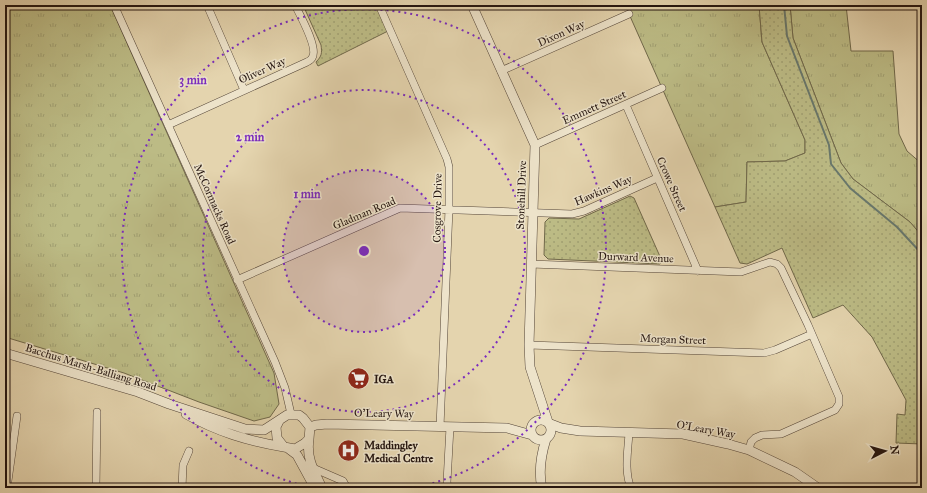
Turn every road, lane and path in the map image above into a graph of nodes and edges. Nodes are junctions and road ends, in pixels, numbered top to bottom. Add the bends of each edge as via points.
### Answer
1 (114, 5) edge
2 (206, 5) edge
3 (295, 5) edge
4 (379, 5) edge
5 (472, 5) edge
6 (629, 14) dead end
7 (501, 71) junction
8 (662, 88) dead end
9 (244, 90) junction
10 (626, 105) junction
11 (168, 125) junction
12 (535, 145) junction
13 (657, 178) junction
14 (449, 209) junction
15 (532, 213) junction
16 (531, 264) junction
17 (698, 271) junction
18 (237, 280) junction
19 (812, 334) junction
20 (529, 345) junction
21 (5, 353) edge
22 (540, 398) junction
23 (169, 404) junction
24 (97, 412) dead end
25 (291, 414) junction
26 (17, 416) dead end
27 (278, 421) junction
28 (535, 422) junction
29 (548, 423) junction
30 (310, 427) junction
31 (445, 427) junction
32 (507, 428) junction
33 (580, 431) junction
34 (629, 433) junction
35 (533, 436) junction
36 (309, 438) junction
37 (546, 439) junction
38 (287, 448) junction
39 (749, 450) junction
40 (189, 451) dead end
41 (540, 464) junction
42 (313, 468) junction
43 (7, 488) edge
44 (96, 488) edge
45 (182, 488) edge
46 (315, 488) edge
47 (322, 488) edge
48 (347, 488) edge
49 (448, 488) edge
50 (542, 488) edge
51 (631, 488) edge
52 (818, 488) edge

1 - 11 street, McCormacks Road
2 - 9 street
3 - 9 street, Oliver Way via 312,43 312,58
4 - 14 street, Cosgrove Drive via 447,159
5 - 7 street, Stonehill Drive
6 - 7 street, Dixon Way
7 - 12 street, Stonehill Drive
8 - 10 street, Emmett Street
9 - 11 street, Oliver Way
10 - 12 street, Emmett Street
10 - 13 street, Crowe Street
11 - 18 street, McCormacks Road
12 - 15 street, Stonehill Drive
13 - 15 street, Hawkins Way via 578,213
13 - 17 street, Crowe Street
14 - 15 street, Gladman Road
14 - 18 street, Gladman Road via 400,208
14 - 31 street, Cosgrove Drive
15 - 16 street, Stonehill Drive
16 - 17 street, Durward Avenue
16 - 20 street, Stonehill Drive
17 - 19 street, Durward Avenue via 740,272 770,262 777,264 784,273
18 - 25 street, McCormacks Road via 285,388
19 - 20 street, Morgan Street via 764,353
19 - 39 street via 839,397 839,404 835,410 781,434 755,438
20 - 22 street, Stonehill Drive via 530,367
21 - 23 street, Bacchus Marsh-Balliang Road via 138,392
22 - 28 street
22 - 29 street, Stonehill Drive
23 - 27 street, Bacchus Marsh-Balliang Road via 245,429 264,430
23 - 38 street, Bacchus Marsh-Balliang Road via 205,425 230,435
24 - 44 street
25 - 27 street
25 - 30 street via 303,418
26 - 43 street
27 - 38 street via 276,438
28 - 29 street via 541,420
28 - 32 street
28 - 35 street via 531,427
29 - 33 street
29 - 37 street via 551,429
30 - 31 street, O'Leary Way via 327,424
30 - 36 street
31 - 32 street, O'Leary Way
31 - 49 street, Cosgrove Drive
32 - 35 street
33 - 34 street, O'Leary Way
33 - 37 street via 555,434
34 - 39 street, O'Leary Way via 683,434
34 - 51 street via 628,474
35 - 37 street via 540,440
35 - 41 street
36 - 38 street via 301,447
36 - 42 street via 307,449
37 - 41 street
38 - 46 street via 297,454
39 - 52 street, O'Leary Way via 795,472
40 - 45 street via 183,465
41 - 50 street
42 - 47 street
42 - 48 street via 343,481

